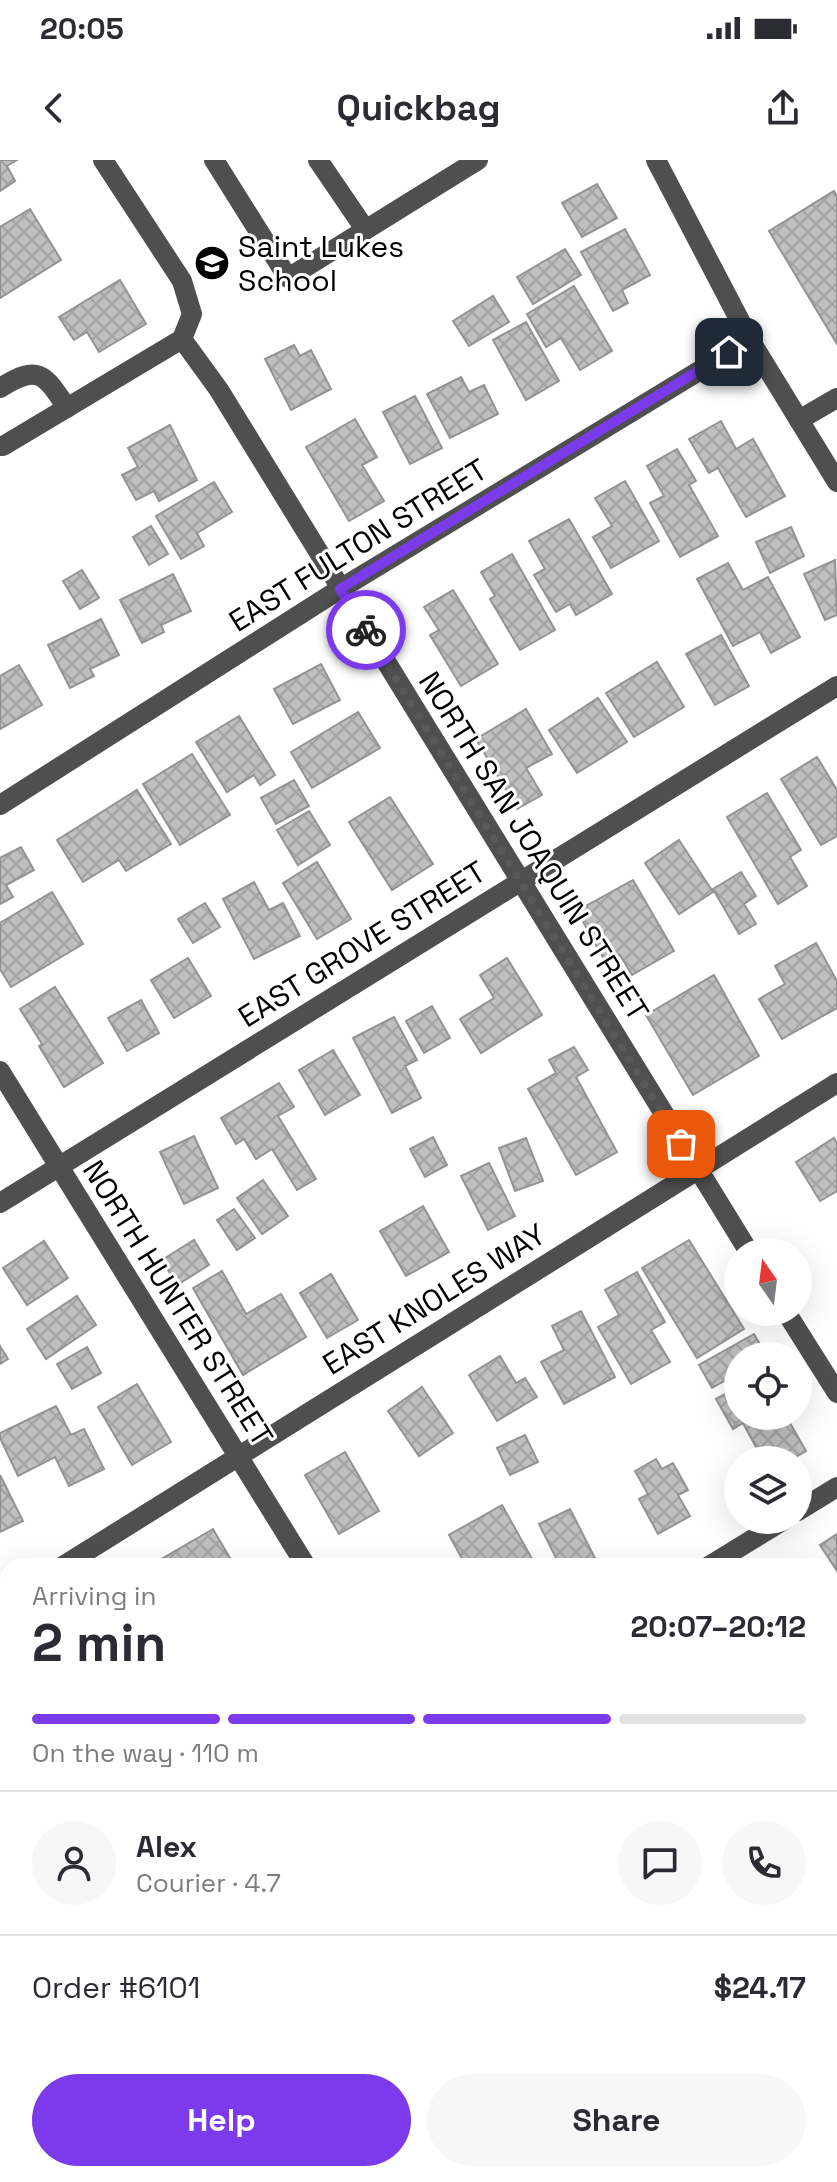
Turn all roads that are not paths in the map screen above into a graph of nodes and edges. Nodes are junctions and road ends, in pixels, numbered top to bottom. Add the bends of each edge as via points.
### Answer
1 (103, 160) edge
2 (214, 160) edge
3 (318, 160) edge
4 (478, 160) edge
5 (656, 160) edge
6 (365, 229) junction
7 (182, 339) junction
8 (750, 340) junction
9 (0, 388) edge
10 (837, 398) edge
11 (67, 408) junction
12 (799, 420) junction
13 (0, 446) edge
14 (837, 482) edge
15 (340, 589) junction
16 (837, 686) edge
17 (0, 805) edge
18 (522, 881) junction
19 (0, 1071) edge
20 (837, 1083) edge
21 (59, 1166) junction
22 (697, 1170) junction
23 (0, 1203) edge
24 (740, 1238) edge
25 (795, 1326) edge
26 (837, 1393) edge
27 (238, 1457) junction
28 (837, 1487) edge
29 (812, 1502) edge
30 (761, 1534) edge
31 (76, 1558) edge
32 (301, 1558) edge
33 (722, 1558) edge

1 - 7 street via 182,281 192,314
2 - 6 street via 288,278
3 - 6 street
4 - 6 street
5 - 8 street
7 - 11 street
7 - 15 street, NORTH SAN JOAQUIN STREET via 219,390
8 - 12 street
8 - 15 street, EAST FULTON STREET
9 - 11 street via 21,375 37,374 49,380
10 - 12 street
11 - 13 street
12 - 14 street
15 - 17 street, EAST FULTON STREET
15 - 18 street, NORTH SAN JOAQUIN STREET
16 - 18 street, EAST GROVE STREET
18 - 21 street, EAST GROVE STREET
18 - 22 street, NORTH SAN JOAQUIN STREET
19 - 21 street, NORTH HUNTER STREET
20 - 22 street, EAST KNOLES WAY
21 - 23 street, EAST GROVE STREET
21 - 27 street, NORTH HUNTER STREET
22 - 24 street, NORTH SAN JOAQUIN STREET
22 - 27 street, EAST KNOLES WAY
25 - 26 street
27 - 31 street, EAST KNOLES WAY
27 - 32 street, NORTH HUNTER STREET
28 - 29 street
30 - 33 street

